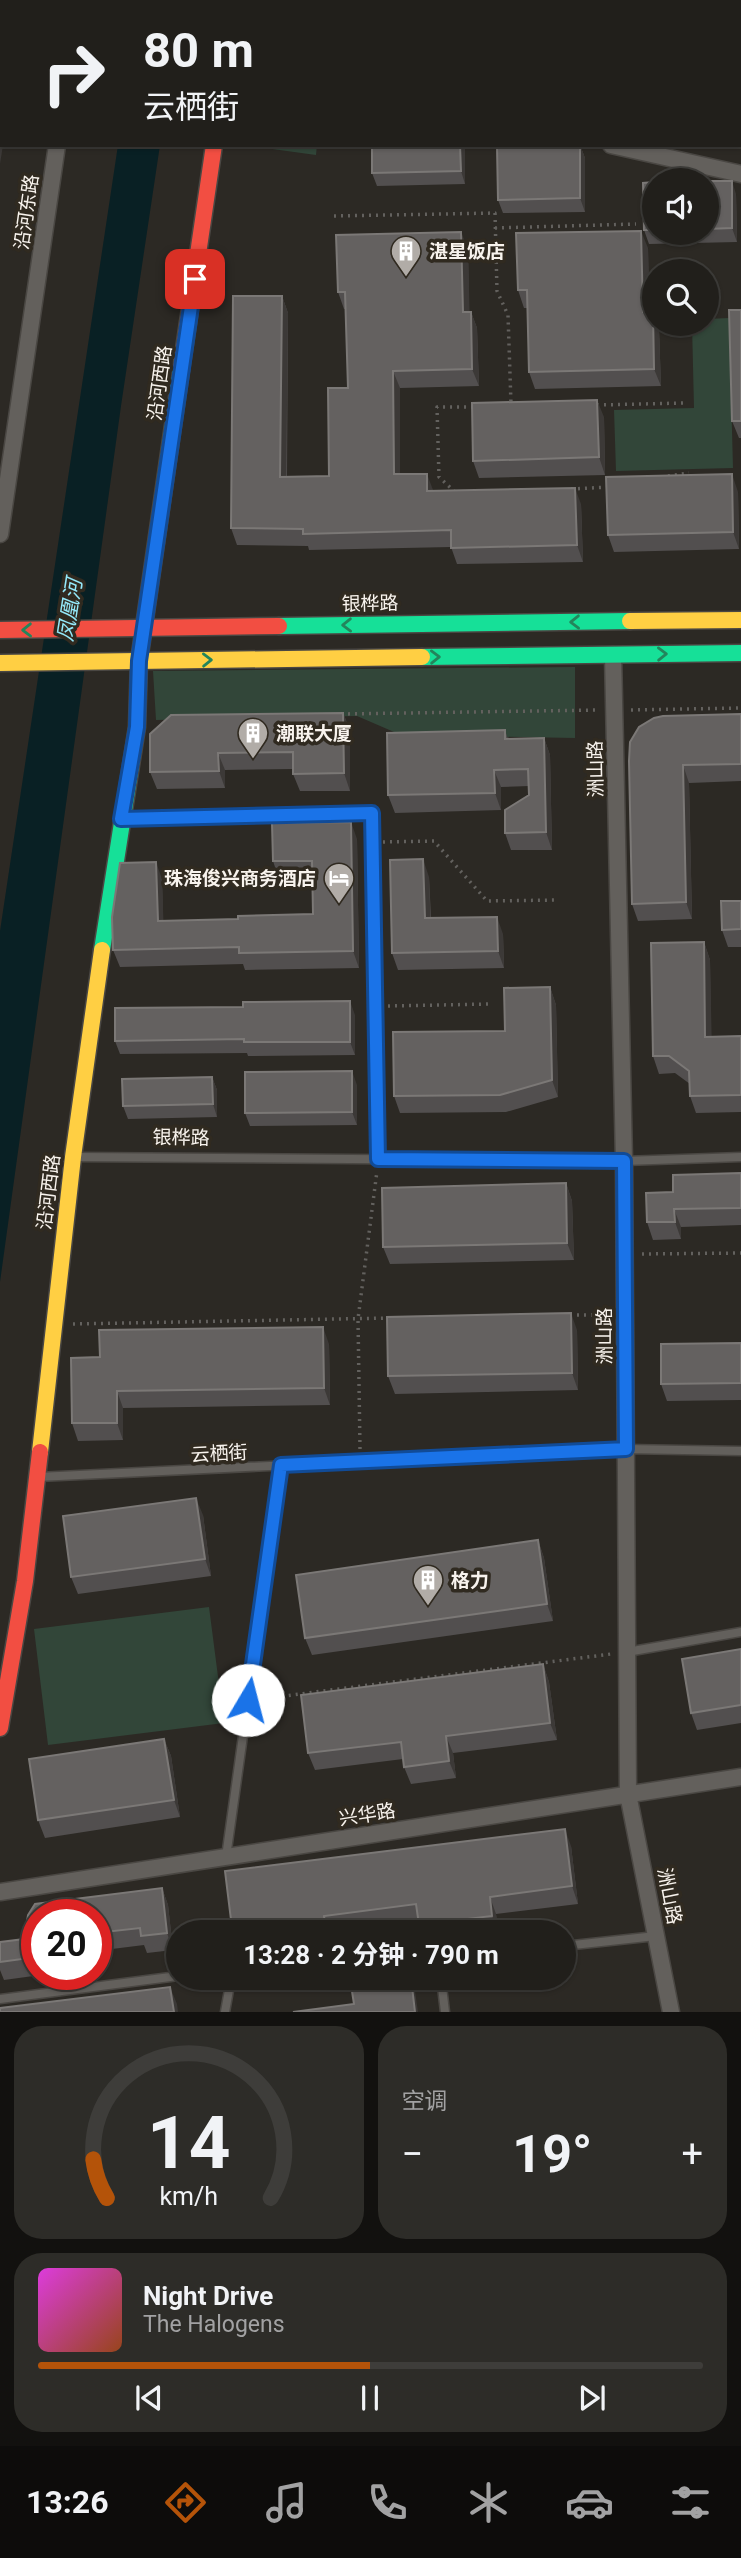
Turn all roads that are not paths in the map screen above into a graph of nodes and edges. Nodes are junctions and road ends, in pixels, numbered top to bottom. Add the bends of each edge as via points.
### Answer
1 (57, 147) edge
2 (214, 147) edge
3 (620, 147) edge
4 (741, 174) edge
5 (0, 534) edge
6 (741, 620) edge
7 (144, 627) junction
8 (0, 630) edge
9 (741, 653) edge
10 (613, 655) junction
11 (139, 661) junction
12 (0, 663) edge
13 (121, 819) junction
14 (73, 1157) junction
15 (741, 1157) edge
16 (378, 1159) junction
17 (624, 1161) junction
18 (626, 1449) junction
19 (741, 1451) edge
20 (281, 1465) junction
21 (35, 1477) junction
22 (741, 1632) edge
23 (627, 1652) junction
24 (0, 1728) edge
25 (741, 1777) edge
26 (628, 1794) junction
27 (226, 1857) junction
28 (0, 1892) edge
29 (656, 1936) junction
30 (576, 1945) edge
31 (166, 1978) edge
32 (226, 1990) edge
33 (442, 1990) edge
34 (0, 1999) edge
35 (225, 2012) edge
36 (445, 2012) edge
37 (671, 2012) edge

1 - 5 street, 沿河东路
2 - 7 street, 沿河西路
3 - 4 street
6 -> 7 street, 银桦路
7 -> 8 street, 银桦路
7 - 11 street, 沿河西路
10 -> 9 street
11 -> 10 street
10 - 17 street, 洲山路
11 - 12 street
11 - 13 street, 沿河西路 via 137,727
13 - 14 street, 沿河西路
13 - 16 lane via 372,813
14 - 16 lane, 银桦路
14 - 21 street, 沿河西路
15 - 17 lane, 银桦路
16 - 17 lane, 银桦路
17 - 18 street, 洲山路
18 - 19 lane, 云栖街
18 - 20 lane, 云栖街
18 - 23 street, 洲山路
20 - 21 lane, 云栖街
20 - 27 lane
21 - 24 street, 沿河西路
22 - 23 lane
23 - 26 street, 洲山路
25 - 26 street, 兴华路
26 - 27 street, 兴华路
26 - 29 street, 洲山路
27 - 28 street, 兴华路
29 - 30 lane
29 - 37 street, 洲山路
31 - 34 lane
32 - 35 lane
33 - 36 lane

